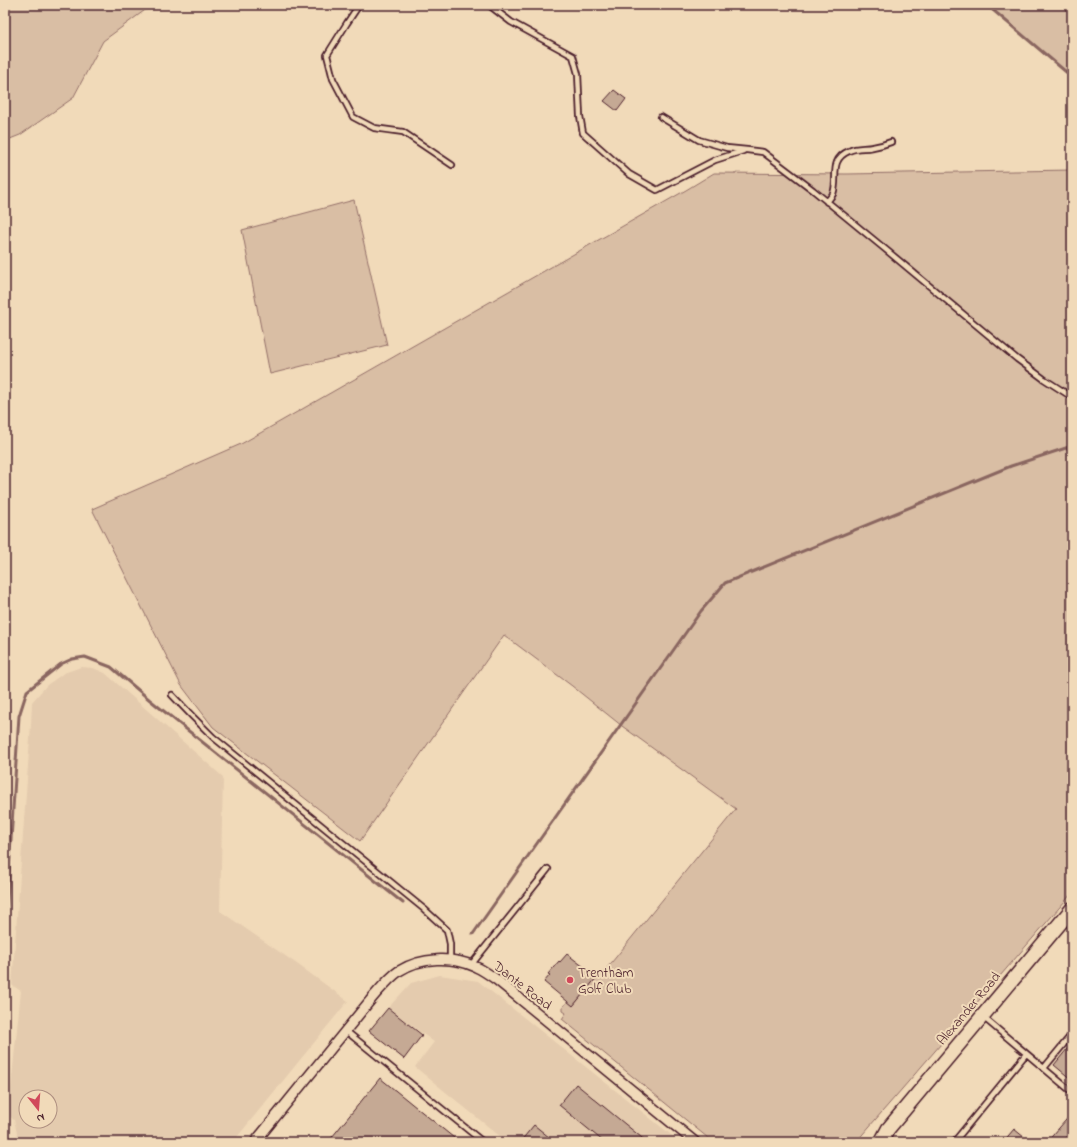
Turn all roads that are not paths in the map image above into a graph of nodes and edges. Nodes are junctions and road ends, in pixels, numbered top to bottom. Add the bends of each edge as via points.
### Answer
1 (360, 5) edge
2 (489, 5) edge
3 (660, 117) dead end
4 (891, 142) dead end
5 (747, 150) junction
6 (452, 165) dead end
7 (827, 202) junction
8 (1072, 397) edge
9 (172, 695) dead end
10 (548, 869) dead end
11 (1072, 909) edge
12 (450, 960) junction
13 (472, 965) junction
14 (982, 1016) junction
15 (346, 1031) junction
16 (1072, 1034) edge
17 (1026, 1054) junction
18 (1044, 1068) junction
19 (1072, 1092) edge
20 (888, 1129) junction
21 (255, 1142) edge
22 (483, 1142) edge
23 (695, 1142) edge
24 (873, 1142) edge
25 (881, 1142) edge
26 (954, 1142) edge

1 - 6 lane via 327,56 333,79 353,117 374,128 403,132
2 - 5 lane via 511,22 573,56 578,74 583,133 629,174 657,190 715,160
3 - 5 lane via 699,140 727,148
4 - 7 lane via 844,153 836,162 834,187
5 - 7 lane via 763,152
7 - 8 lane via 1017,359
9 - 12 lane via 214,737 447,930
10 - 13 lane
11 - 14 street, Alexander Road
12 - 13 street, Dante Road
12 - 15 street, Dante Road via 427,960 399,972 385,984
13 - 23 street, Dante Road via 497,980
14 - 17 lane
14 - 20 street, Alexander Road
15 - 21 street, Dante Road
15 - 22 lane
16 - 18 lane
17 - 18 lane
17 - 26 lane
18 - 19 lane
20 - 24 street, Alexander Road
20 - 25 street, Alexander Road

